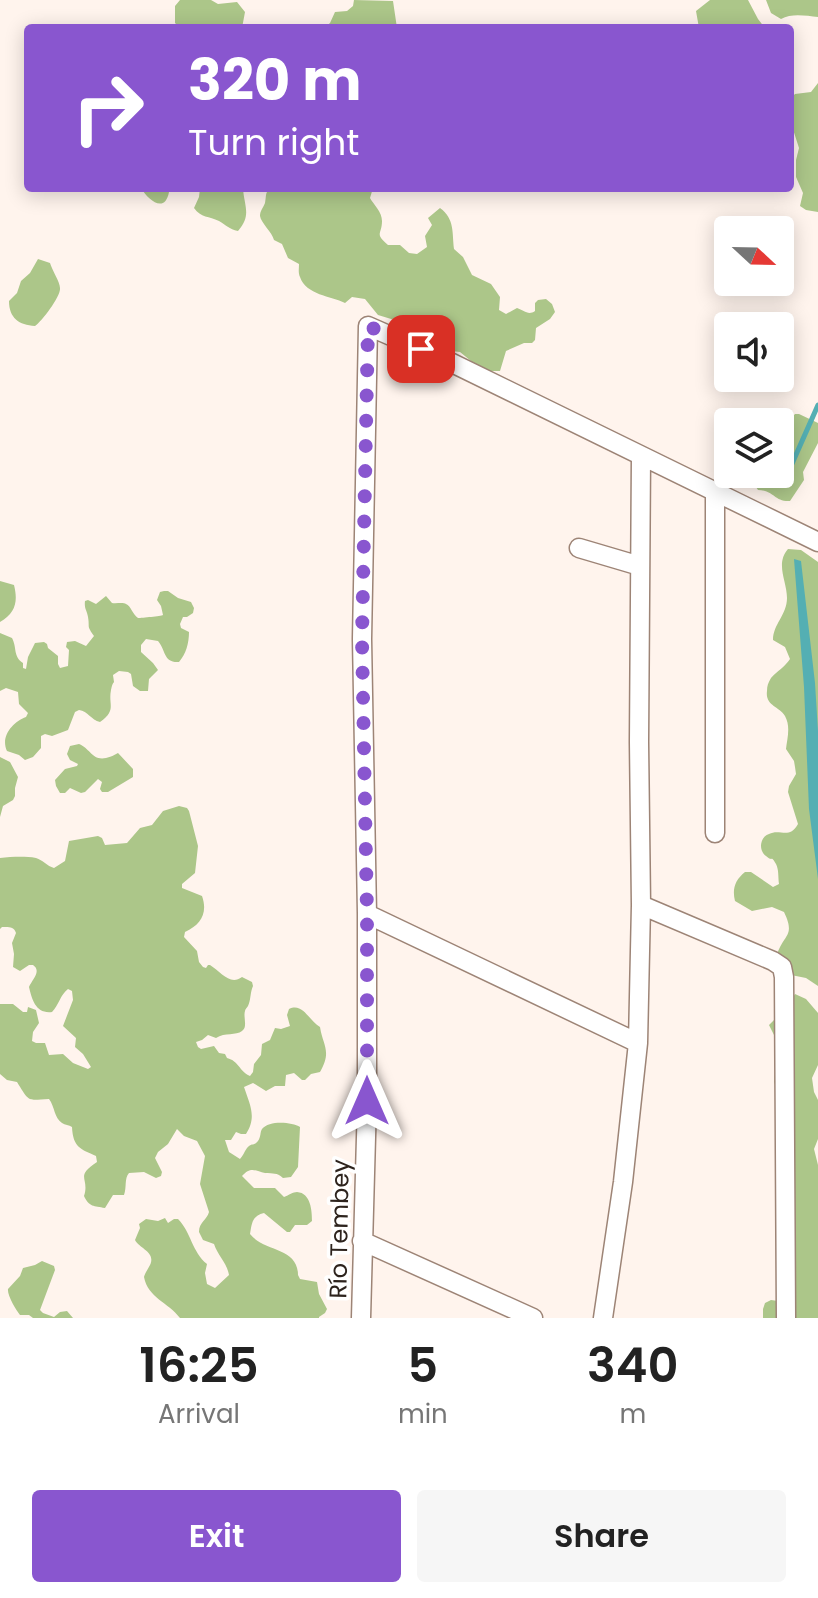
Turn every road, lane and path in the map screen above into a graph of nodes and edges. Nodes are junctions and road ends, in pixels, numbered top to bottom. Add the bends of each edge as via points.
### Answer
1 (641, 456) junction
2 (715, 492) junction
3 (818, 542) edge
4 (579, 548) dead end
5 (640, 566) junction
6 (715, 833) dead end
7 (641, 905) junction
8 (367, 914) junction
9 (638, 1043) junction
10 (362, 1241) junction
11 (361, 1318) edge
12 (533, 1318) edge
13 (603, 1318) edge
14 (786, 1318) edge

1 - 2 street
1 - 5 street
1 - 8 street, Río Tembey via 368,326 362,639
2 - 3 street
2 - 6 street
4 - 5 street
5 - 7 street
7 - 9 street
7 - 14 street via 782,967
8 - 9 street
8 - 10 street, Río Tembey
9 - 13 street
10 - 11 street, Río Tembey
10 - 12 street

